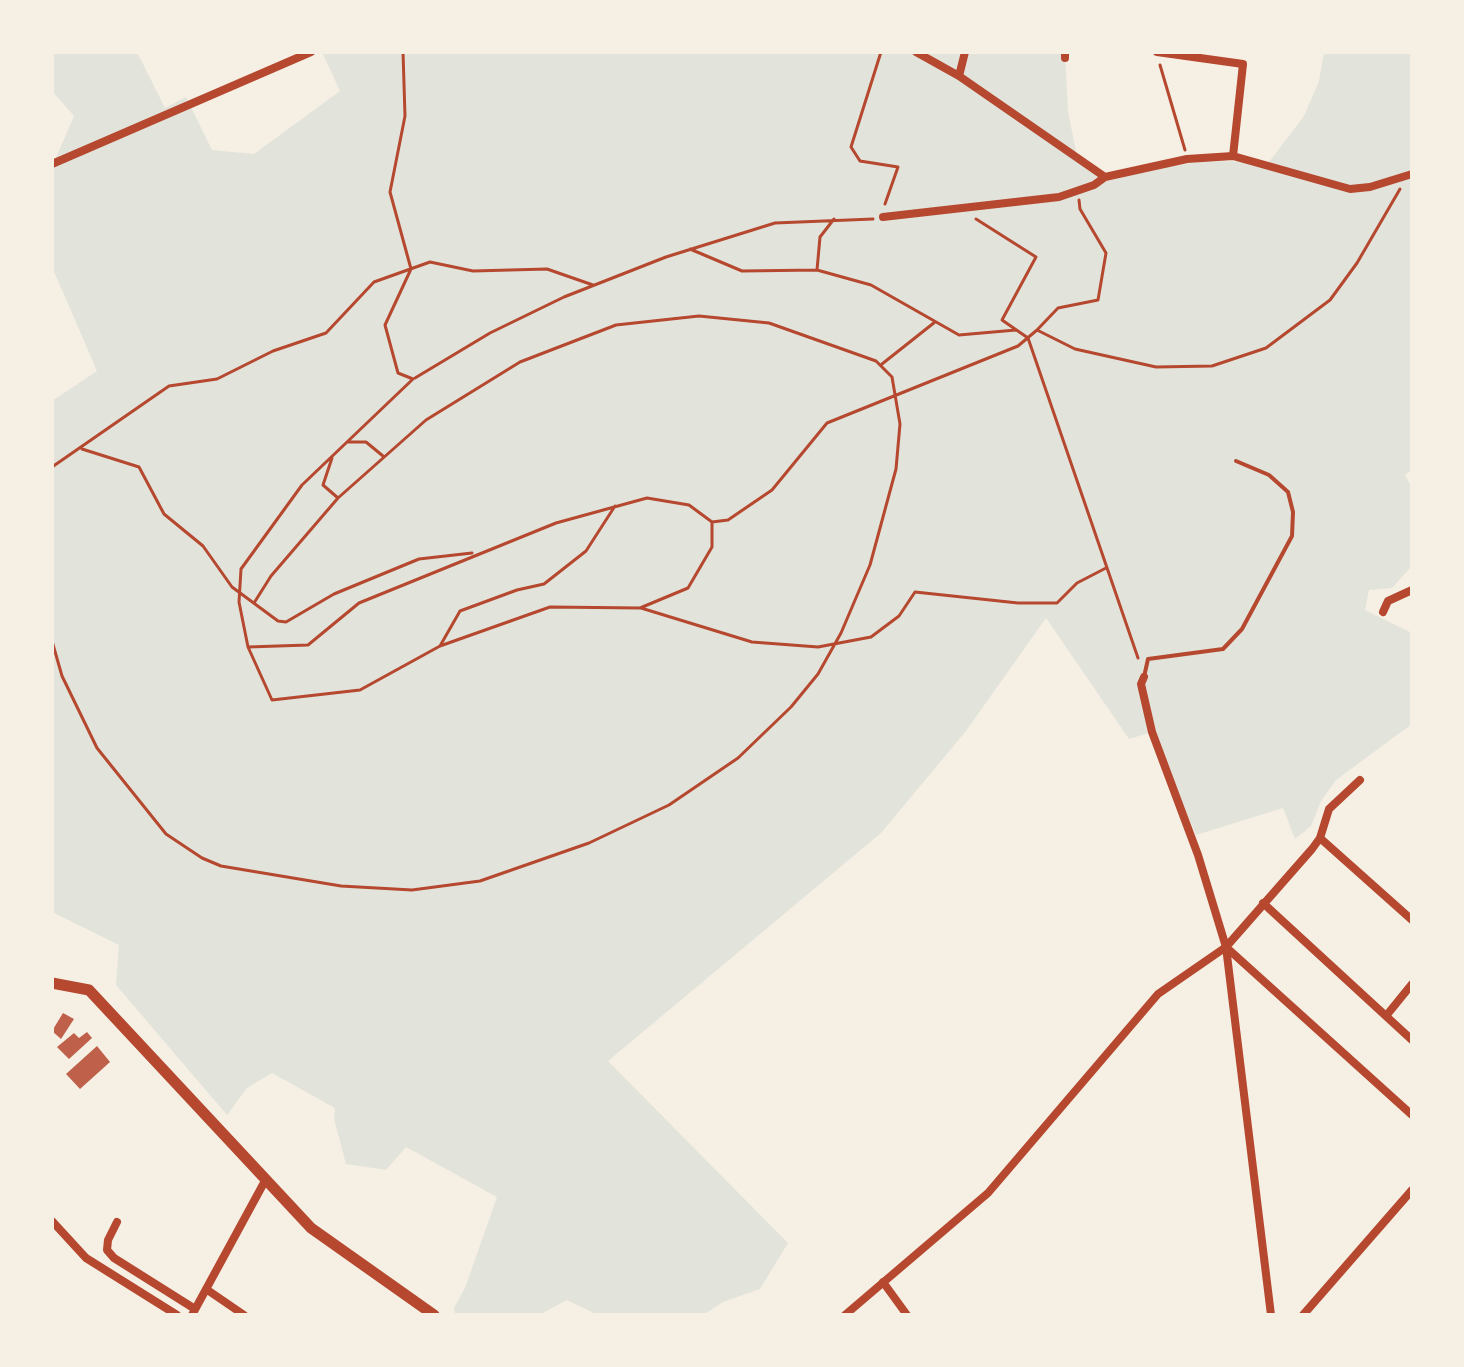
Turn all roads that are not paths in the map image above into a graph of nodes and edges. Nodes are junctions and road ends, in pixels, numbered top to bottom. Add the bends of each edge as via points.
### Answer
1 (311, 52) edge
2 (916, 52) edge
3 (965, 52) edge
4 (1157, 53) edge
5 (959, 76) junction
6 (1233, 156) junction
7 (52, 164) edge
8 (1410, 175) edge
9 (1105, 177) junction
10 (883, 217) road end
11 (1236, 461) dead end
12 (1412, 590) edge
13 (1383, 612) dead end
14 (1144, 677) joint
15 (1360, 780) dead end
16 (1320, 838) junction
17 (1263, 903) junction
18 (1412, 920) edge
19 (1226, 947) junction
20 (52, 983) edge
21 (1412, 984) edge
22 (1386, 1016) junction
23 (1412, 1040) edge
24 (1412, 1115) edge
25 (266, 1179) junction
26 (1412, 1190) edge
27 (52, 1221) edge
28 (117, 1222) dead end
29 (883, 1282) junction
30 (206, 1289) junction
31 (194, 1312) edge
32 (177, 1315) edge
33 (244, 1315) edge
34 (434, 1315) edge
35 (845, 1315) edge
36 (907, 1315) edge
37 (1271, 1315) edge
38 (1303, 1315) edge

1 - 7 street
2 - 5 street
3 - 5 street
4 - 6 street via 1243,64
5 - 9 street
6 - 8 street via 1350,189
6 - 9 street via 1187,159
9 - 10 street via 1078,192 1040,201
11 - 14 lane via 1269,475 1288,492 1292,536 1242,629 1223,649 1148,659
12 - 13 street via 1388,601
14 - 19 street via 1152,732
15 - 16 street via 1329,809
16 - 17 street
16 - 18 street
17 - 19 street
17 - 22 street
19 - 24 street
19 - 29 street via 1158,994 988,1193
19 - 37 street
20 - 25 street via 89,990
21 - 22 street
22 - 23 street
25 - 30 street
25 - 34 street via 311,1228
26 - 38 street
27 - 32 street via 86,1258
28 - 31 street via 107,1250
29 - 35 street
29 - 36 street
30 - 31 street
30 - 33 street

